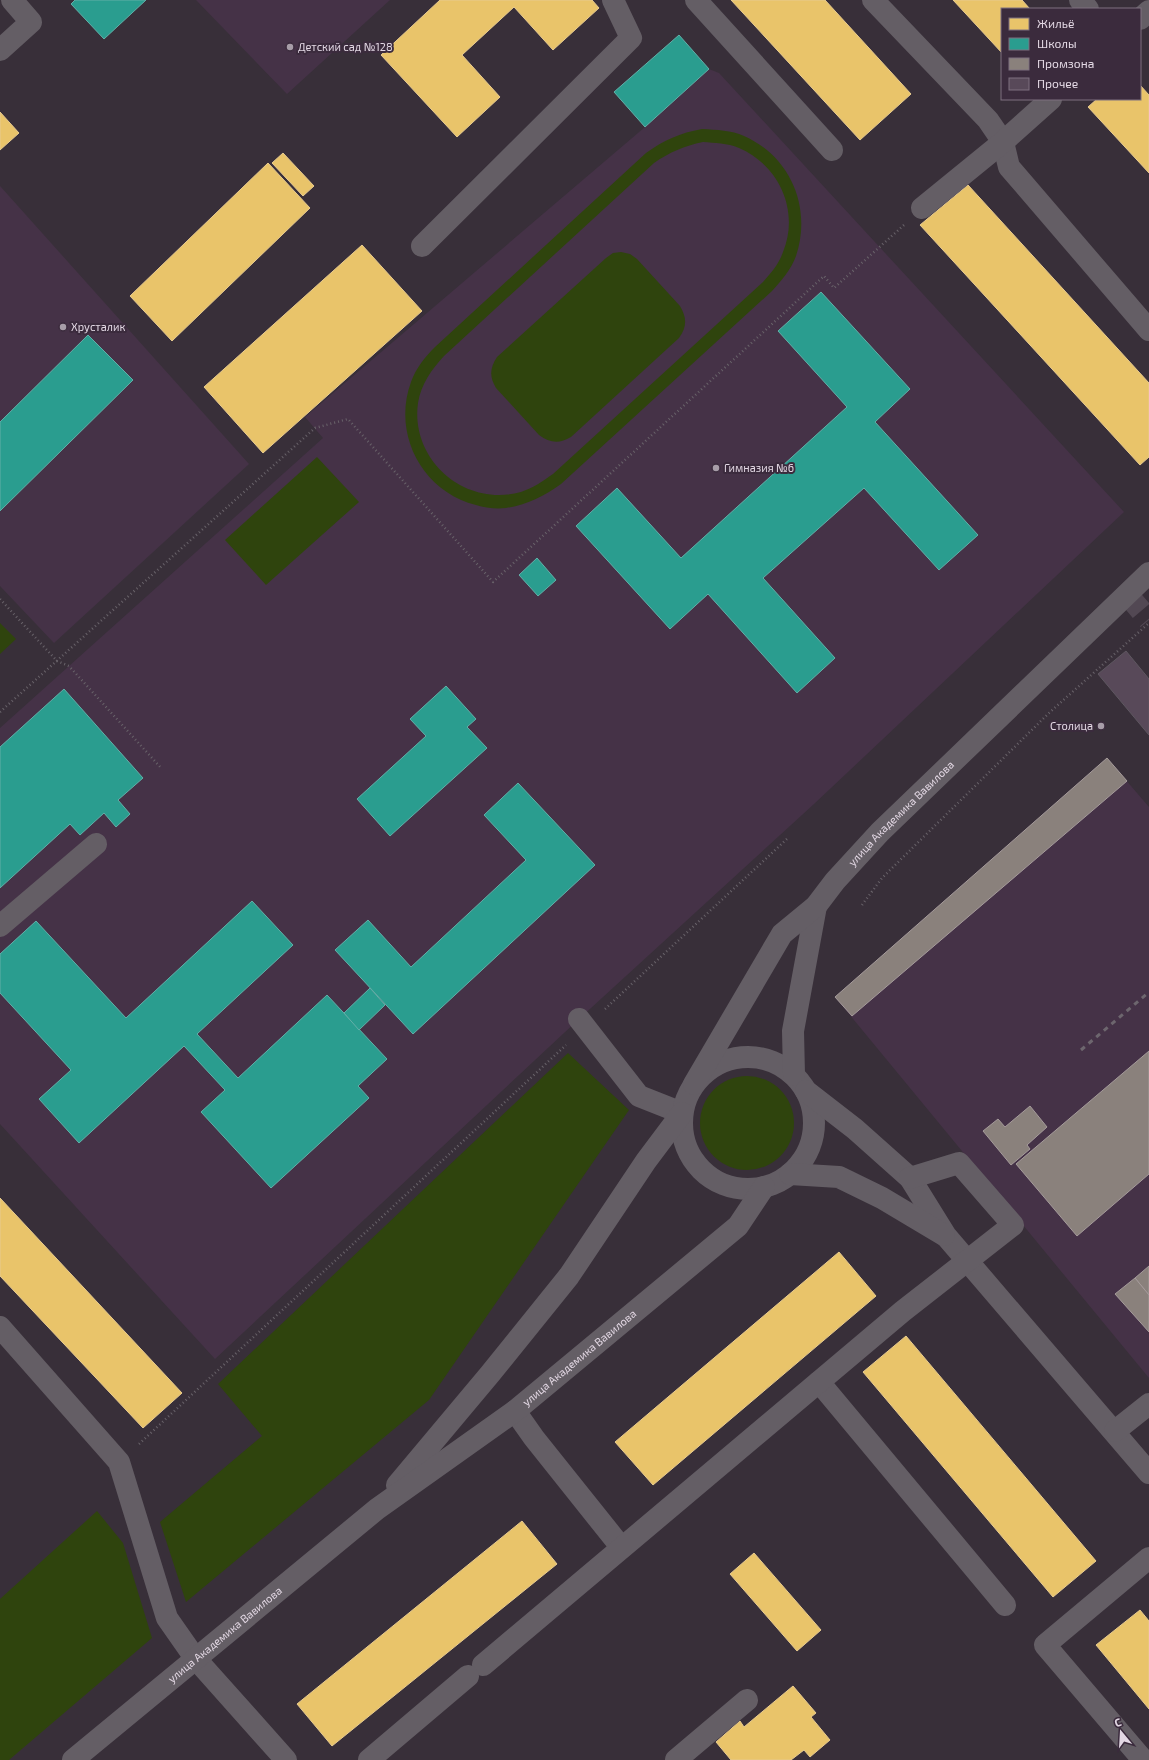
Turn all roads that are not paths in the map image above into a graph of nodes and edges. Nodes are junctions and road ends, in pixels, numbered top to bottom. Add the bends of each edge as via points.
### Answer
1 (12, 0) edge
2 (613, 0) edge
3 (696, 0) edge
4 (873, 0) edge
5 (1080, 0) edge
6 (1087, 8) edge
7 (1149, 11) edge
8 (1141, 18) edge
9 (0, 50) edge
10 (1050, 100) edge
11 (1003, 142) junction
12 (832, 150) dead end
13 (922, 208) road end
14 (422, 246) dead end
15 (1149, 330) edge
16 (1149, 573) edge
17 (96, 844) dead end
18 (816, 906) junction
19 (0, 926) edge
20 (582, 1023) road end
21 (800, 1083) junction
22 (694, 1084) junction
23 (682, 1113) junction
24 (790, 1174) junction
25 (910, 1178) junction
26 (764, 1187) junction
27 (946, 1236) junction
28 (968, 1261) junction
29 (0, 1327) edge
30 (819, 1382) junction
31 (1149, 1404) edge
32 (515, 1412) junction
33 (1115, 1431) junction
34 (1149, 1472) edge
35 (377, 1509) junction
36 (621, 1547) junction
37 (1149, 1558) edge
38 (1005, 1605) dead end
39 (194, 1658) junction
40 (747, 1700) dead end
41 (73, 1760) edge
42 (286, 1760) edge
43 (369, 1760) edge
44 (676, 1760) edge
45 (1143, 1760) edge

1 - 9 street via 31,22
2 - 14 street via 631,38
3 - 12 street
4 - 11 street via 988,120
5 - 6 street
7 - 8 street
10 - 11 street
11 - 13 street
11 - 15 street via 1009,167
16 - 18 street, улица Академика Вавилова via 880,832
17 - 19 street
18 - 21 street via 793,1031
18 - 22 street, улица Академика Вавилова via 782,934
20 - 23 street via 639,1096
21 - 22 street via 776,1062 754,1057 731,1058 710,1068
21 - 24 street via 813,1113 813,1135 805,1157
21 - 25 street
22 - 23 street via 686,1098
23 - 26 street via 682,1132 687,1150 697,1165 711,1178 727,1186 746,1189
23 - 35 street, улица Академика Вавилова via 646,1161 569,1276
24 - 26 street
24 - 27 street via 839,1177 882,1198
25 - 27 street
25 - 28 street via 959,1163 1014,1225
26 - 32 street, улица Академика Вавилова via 738,1226
27 - 28 street
28 - 30 street via 903,1311
28 - 33 street
29 - 39 street via 119,1462 167,1618
30 - 36 street
30 - 38 street
31 - 33 street
32 - 35 street, улица Академика Вавилова
32 - 36 street
33 - 34 street
35 - 39 street, улица Академика Вавилова
36 - 43 street
37 - 45 street via 1045,1645
39 - 41 street, улица Академика Вавилова
39 - 42 street
40 - 44 street

